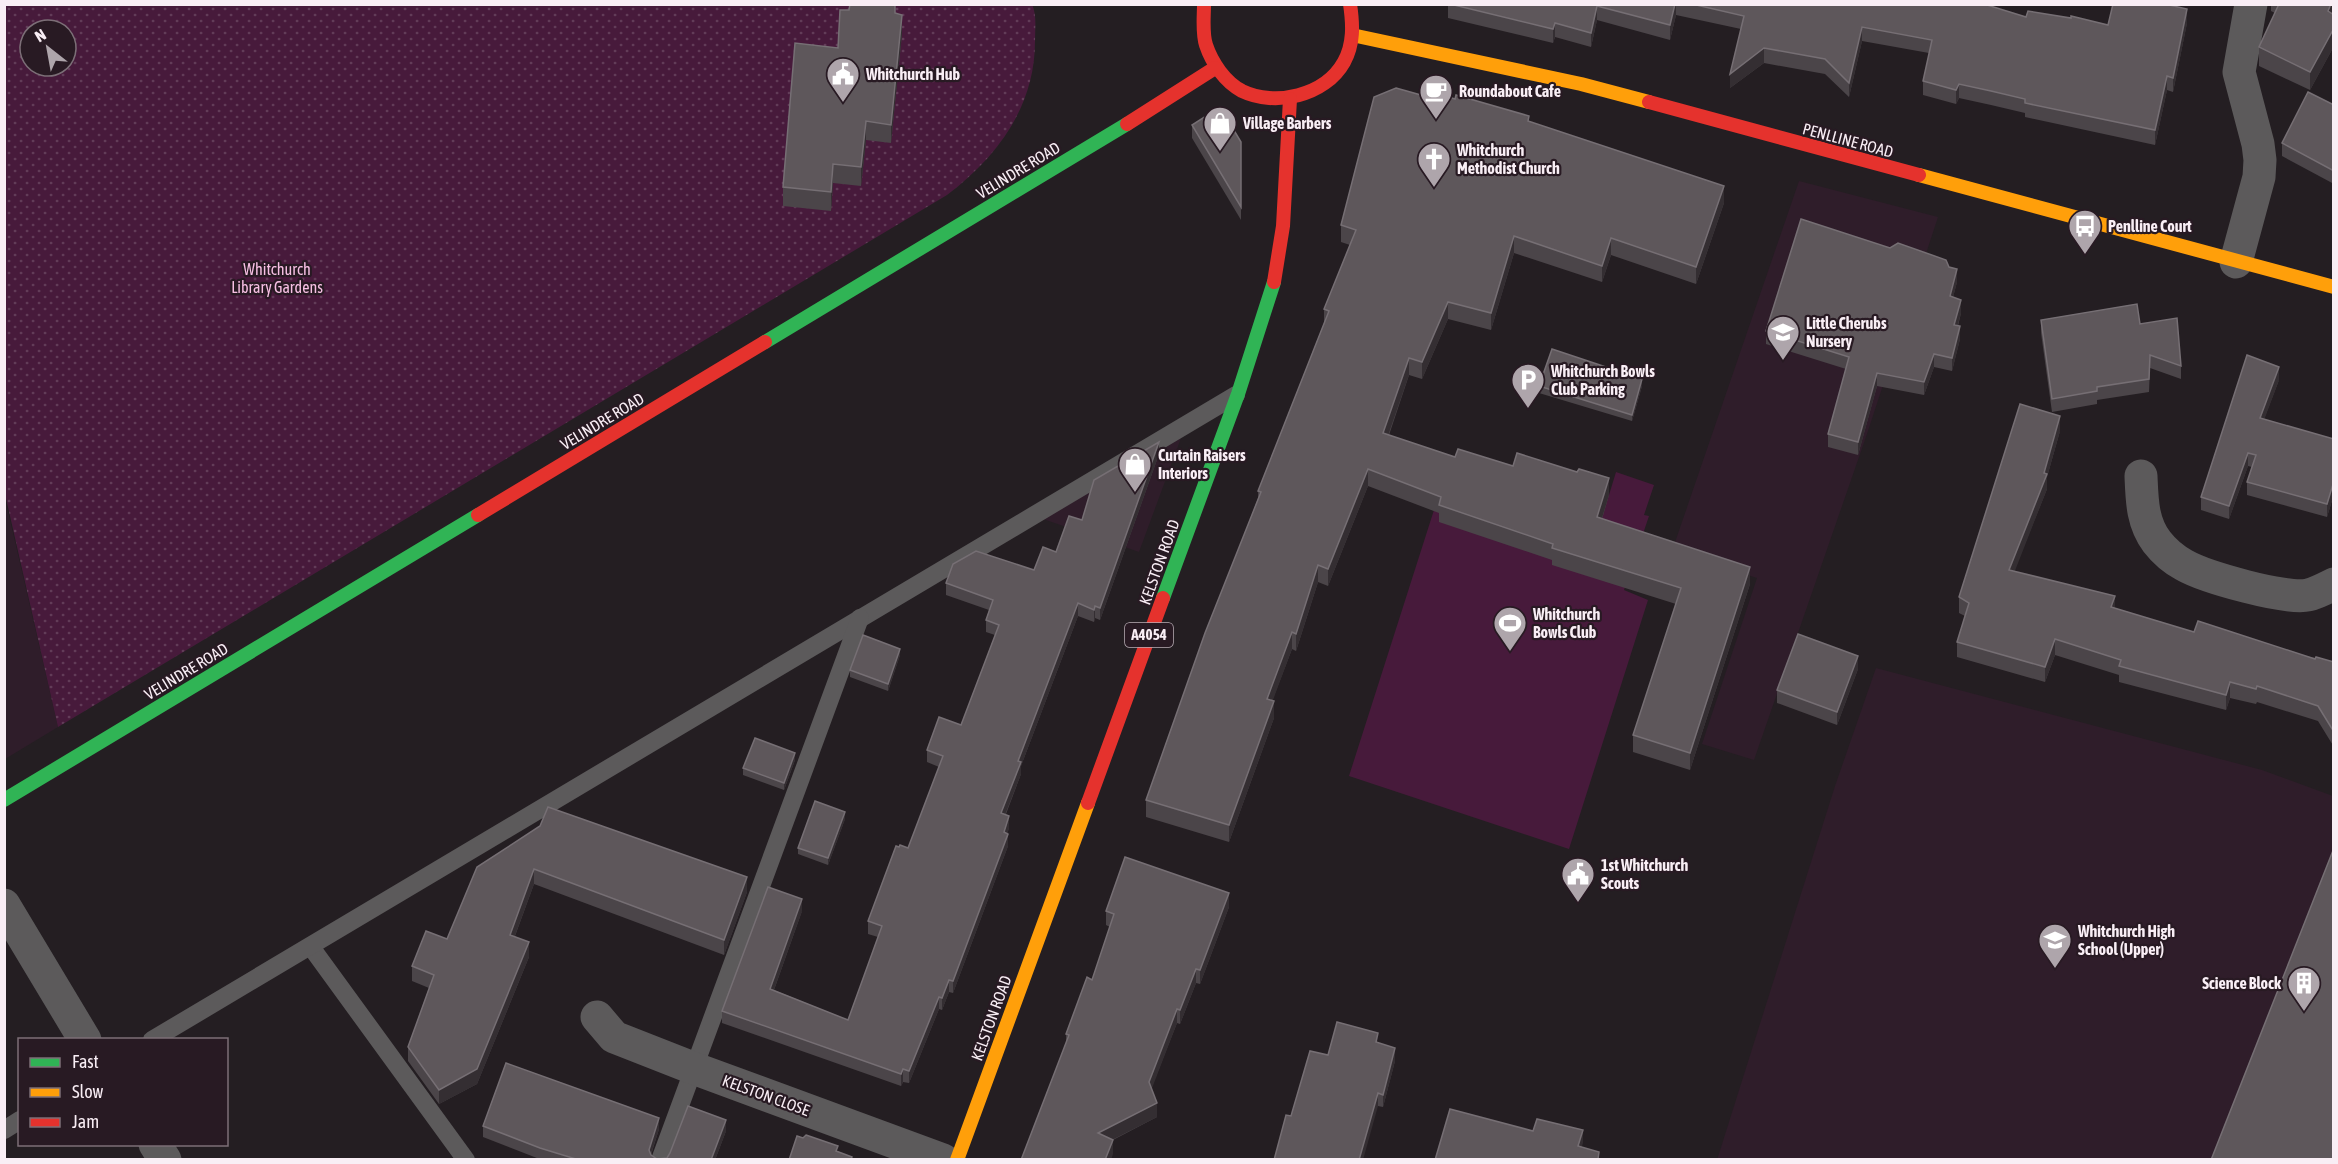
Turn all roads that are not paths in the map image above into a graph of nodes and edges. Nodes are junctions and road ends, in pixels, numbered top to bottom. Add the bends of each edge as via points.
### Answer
1 (1350, 4) edge
2 (2252, 4) edge
3 (1204, 5) edge
4 (1352, 35) junction
5 (1215, 68) junction
6 (1290, 99) junction
7 (2236, 262) junction
8 (2334, 287) edge
9 (1238, 394) junction
10 (2141, 476) dead end
11 (2334, 584) edge
12 (860, 618) junction
13 (4, 800) edge
14 (4, 905) edge
15 (311, 947) junction
16 (597, 1017) dead end
17 (84, 1038) edge
18 (155, 1038) edge
19 (693, 1068) junction
20 (18, 1121) edge
21 (4, 1130) edge
22 (156, 1146) edge
23 (165, 1160) edge
24 (466, 1160) edge
25 (660, 1160) edge
26 (943, 1160) edge
27 (957, 1160) edge

1 - 4 street
2 - 7 street via 2239,72 2259,144 2259,177
3 - 5 street via 1202,30
4 - 6 street via 1334,75 1314,90
4 - 7 street, PENLLINE ROAD via 1581,84
5 - 6 street via 1241,92 1265,99
5 - 13 street, VELINDRE ROAD
6 - 9 street, KELSTON ROAD / A4054 via 1277,266
7 - 8 street, PENLLINE ROAD
9 - 12 lane
9 - 27 street, KELSTON ROAD / A4054
10 - 11 street via 2143,514 2155,540 2168,555 2186,566 2286,595 2307,595
12 - 15 lane
12 - 19 lane
14 - 17 street
15 - 18 lane
15 - 24 lane
16 - 19 street, KELSTON CLOSE via 614,1037
19 - 25 lane
19 - 26 street, KELSTON CLOSE
20 - 21 lane
22 - 23 street

